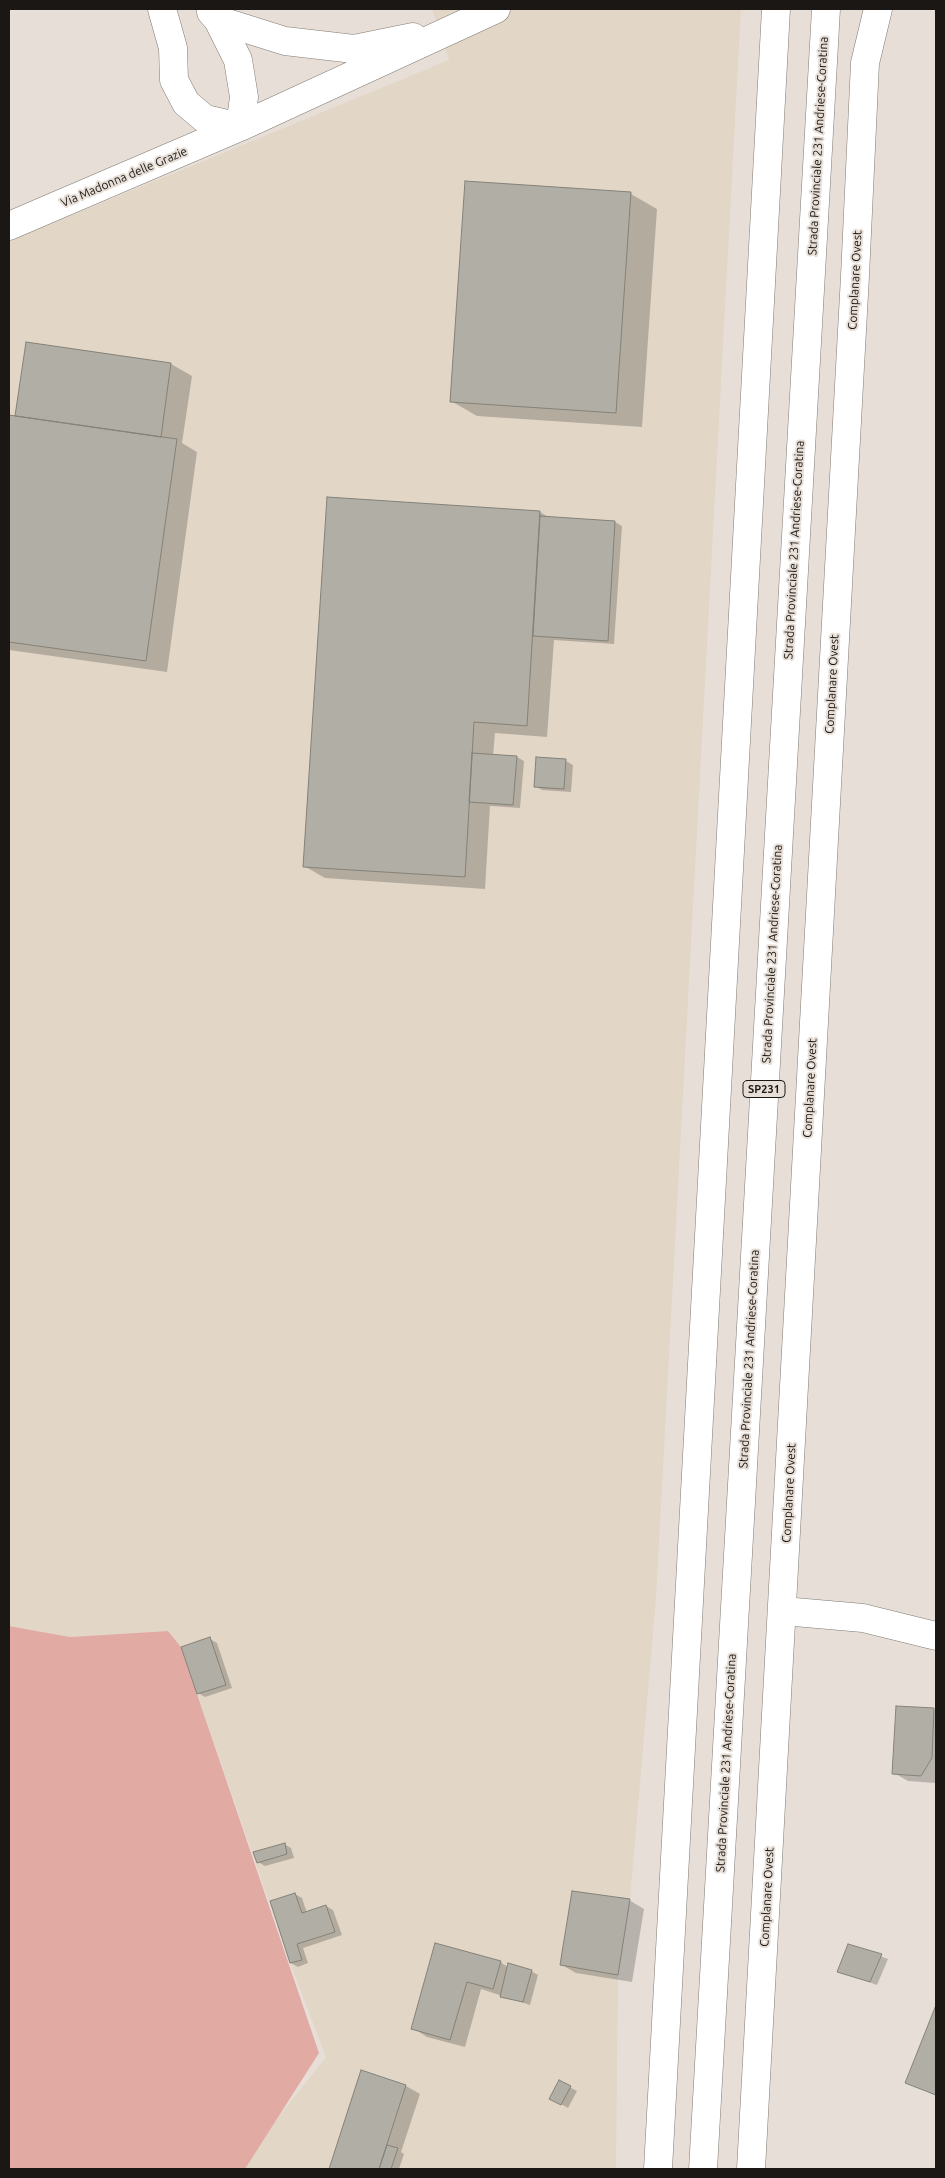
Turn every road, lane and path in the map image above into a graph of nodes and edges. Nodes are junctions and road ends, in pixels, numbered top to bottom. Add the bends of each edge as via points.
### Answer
1 (162, 9) edge
2 (496, 9) edge
3 (776, 9) edge
4 (826, 9) edge
5 (878, 9) edge
6 (213, 14) edge
7 (456, 29) junction
8 (240, 128) junction
9 (9, 226) edge
10 (783, 1611) junction
11 (936, 1636) edge
12 (658, 2169) edge
13 (703, 2169) edge
14 (751, 2169) edge

1 - 8 main road via 173,48 174,80 186,103 205,119
2 - 7 main road
3 - 12 main road
4 - 13 main road, Strada Provinciale 231 Andriese-Coratina / SP231
5 - 10 main road, Complanare Ovest via 865,63
6 - 7 main road via 285,41 354,49
6 - 8 main road via 238,60 244,97
7 - 8 main road, Via Madonna delle Grazie
8 - 9 main road, Via Madonna delle Grazie
10 - 11 main road via 863,1618
10 - 14 main road, Complanare Ovest

